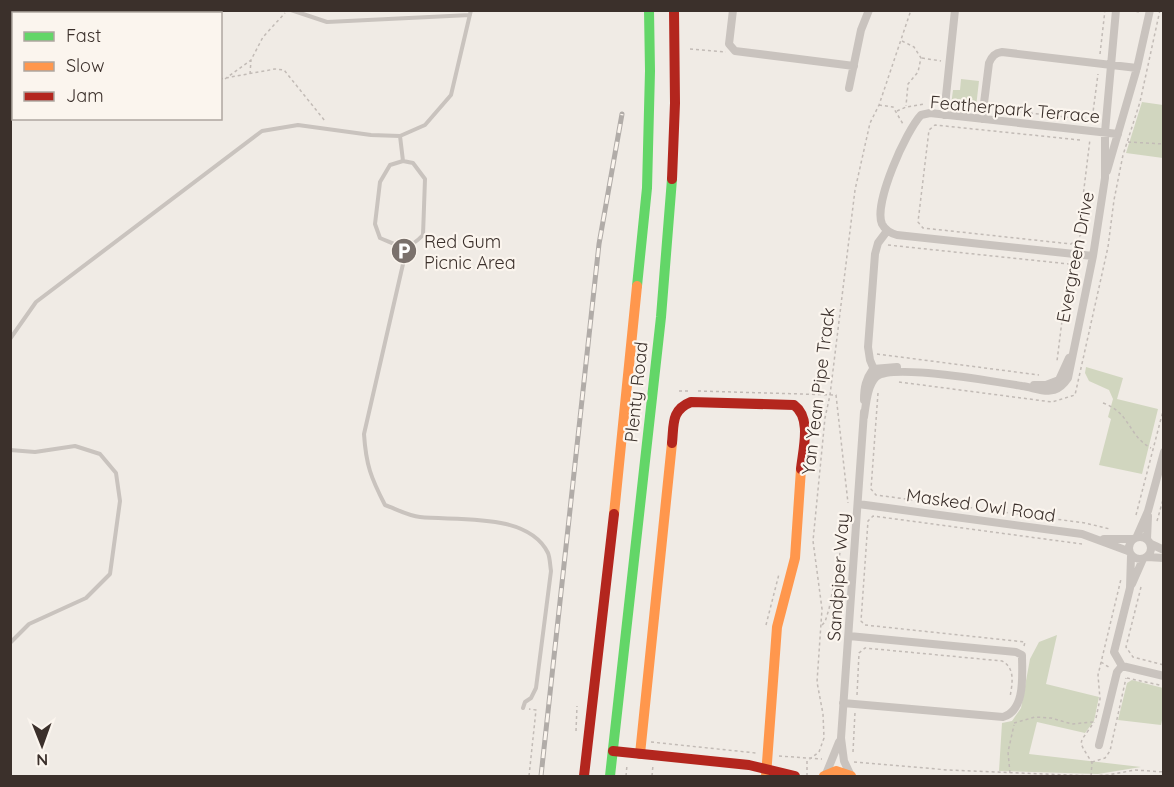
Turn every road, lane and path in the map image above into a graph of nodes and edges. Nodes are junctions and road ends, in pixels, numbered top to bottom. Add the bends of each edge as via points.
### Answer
1 (289, 10) edge
2 (649, 10) edge
3 (674, 10) edge
4 (733, 10) edge
5 (869, 10) edge
6 (911, 10) edge
7 (956, 10) edge
8 (1105, 10) edge
9 (1116, 10) edge
10 (1150, 10) edge
11 (1160, 10) edge
12 (471, 13) edge
13 (901, 41) junction
14 (731, 48) junction
15 (690, 49) dead end
16 (921, 58) junction
17 (251, 60) junction
18 (950, 62) junction
19 (1099, 64) junction
20 (1110, 65) junction
21 (854, 66) junction
22 (1137, 68) junction
23 (250, 74) junction
24 (222, 80) edge
25 (849, 88) dead end
26 (879, 105) junction
27 (983, 108) junction
28 (897, 111) junction
29 (944, 115) junction
30 (982, 119) junction
31 (331, 128) junction
32 (911, 128) junction
33 (1091, 130) junction
34 (1105, 132) junction
35 (1118, 134) junction
36 (400, 136) junction
37 (1089, 141) junction
38 (1127, 142) junction
39 (1164, 144) edge
40 (403, 160) junction
41 (1105, 178) junction
42 (887, 231) junction
43 (878, 243) junction
44 (403, 248) junction
45 (1093, 256) junction
46 (10, 339) edge
47 (869, 356) junction
48 (1056, 363) dead end
49 (875, 373) junction
50 (1045, 376) dead end
51 (896, 381) dead end
52 (879, 388) dead end
53 (679, 391) dead end
54 (830, 395) junction
55 (1103, 403) dead end
56 (1164, 407) edge
57 (1153, 449) junction
58 (10, 450) edge
59 (1164, 452) edge
60 (1164, 496) edge
61 (858, 504) junction
62 (849, 507) dead end
63 (1148, 511) junction
64 (847, 517) dead end
65 (1134, 522) dead end
66 (1156, 528) dead end
67 (1117, 531) dead end
68 (1135, 538) junction
69 (1100, 539) junction
70 (1149, 541) junction
71 (1090, 547) dead end
72 (1164, 550) edge
73 (1130, 553) junction
74 (1145, 558) junction
75 (1164, 558) edge
76 (781, 567) dead end
77 (1122, 572) dead end
78 (1142, 579) dead end
79 (1130, 588) junction
80 (821, 626) junction
81 (766, 632) dead end
82 (849, 636) junction
83 (10, 643) edge
84 (1022, 655) junction
85 (1164, 665) edge
86 (1122, 666) junction
87 (1164, 676) edge
88 (1126, 678) dead end
89 (843, 704) junction
90 (858, 706) junction
91 (523, 708) joint
92 (1011, 714) junction
93 (1095, 722) junction
94 (1014, 724) junction
95 (841, 738) junction
96 (641, 741) junction
97 (1099, 745) dead end
98 (600, 750) junction
99 (853, 752) dead end
100 (634, 753) junction
101 (767, 754) junction
102 (810, 758) junction
103 (832, 760) junction
104 (844, 761) junction
105 (1092, 763) junction
106 (766, 772) edge
107 (1164, 772) edge
108 (1010, 773) junction
109 (824, 776) edge
110 (1091, 776) edge
111 (529, 777) edge
112 (584, 777) edge
113 (610, 777) edge
114 (626, 777) edge
115 (795, 777) edge
116 (807, 777) edge
117 (851, 777) edge

1 - 12 lane via 327,22
1 - 17 path via 263,37
2 - 98 main road, Plenty Road via 647,188 617,484
3 - 98 main road, Plenty Road via 671,207
4 - 14 street
5 - 21 street
6 - 13 path, Yan Yean Pipe Track
7 - 18 street
8 - 19 path
9 - 20 street, Evergreen Drive
10 - 22 street, Evergreen Drive
11 - 38 path
12 - 36 lane via 451,95 425,125
13 - 16 path via 914,47
13 - 26 path, Yan Yean Pipe Track
14 - 15 path via 725,53
14 - 21 street
16 - 18 path
16 - 28 path via 918,72 908,84 906,107
17 - 23 path
17 - 24 path
18 - 29 street
19 - 20 street
19 - 27 street via 998,53 989,63
19 - 27 path via 1092,120
20 - 22 street
20 - 34 street, Evergreen Drive
21 - 25 street
22 - 35 street, Evergreen Drive
23 - 24 path
23 - 31 path via 284,70
26 - 28 path via 893,106
26 - 54 path, Yan Yean Pipe Track via 870,123 855,190
27 - 30 street
28 - 32 path via 903,124
29 - 30 street, Featherpark Terrace
29 - 32 street, Featherpark Terrace via 921,115
30 - 33 street, Featherpark Terrace
31 - 36 lane
31 - 46 lane via 298,125 262,131 36,302
32 - 42 street, Featherpark Terrace via 883,198 881,222
33 - 34 street, Featherpark Terrace
33 - 37 path
34 - 35 street, Featherpark Terrace
34 - 41 street, Evergreen Drive
35 - 41 street, Evergreen Drive
36 - 40 lane
37 - 37 path via 1082,205 1088,222 1085,231 1071,244 923,228 918,222 930,130 935,125
38 - 39 path
38 - 51 path via 1075,395 1052,402
40 - 44 lane via 413,163 425,178 423,235 414,245
40 - 44 lane via 390,165 380,182 375,224 380,238
41 - 45 street, Evergreen Drive
42 - 43 street
42 - 45 street
43 - 47 street
43 - 48 path via 1069,264
44 - 91 lane via 403,264 364,434 370,476 385,505 417,517 514,526 533,536 548,553 551,571 536,688
45 - 49 street, Evergreen Drive via 1061,382 1023,386 898,367
47 - 49 street
47 - 50 path
49 - 61 street, Sandpiper Way via 867,378 864,388
52 - 67 path via 871,489 876,495 1085,523
53 - 54 path
54 - 62 path via 836,395
54 - 80 path, Yan Yean Pipe Track via 813,531
55 - 57 path via 1124,416 1136,436
56 - 57 path
57 - 65 path
58 - 83 lane via 35,452 75,446 100,454 116,473 120,501 110,574 86,598 29,624
59 - 63 street
60 - 66 path
61 - 69 street, Masked Owl Road
61 - 82 street, Sandpiper Way
63 - 68 street
63 - 70 street
64 - 80 path via 829,609
68 - 69 street
68 - 70 street
68 - 73 street via 1128,545
69 - 73 street
70 - 72 street
70 - 74 street via 1151,550
71 - 84 path via 873,516 868,520 861,621 865,625 1025,642
73 - 74 street via 1136,559
73 - 79 street
74 - 75 street
74 - 79 street
76 - 81 path
77 - 93 path via 1098,675 1100,699
78 - 85 path via 1126,647 1133,657
79 - 86 street via 1114,652
80 - 102 path, Yan Yean Pipe Track via 817,682 824,738 819,752
82 - 84 street via 1016,651
82 - 89 street, Sandpiper Way
84 - 92 street via 1021,688
86 - 87 street
86 - 97 street via 1117,672
88 - 105 path via 1110,751 1105,758
89 - 90 street
89 - 95 street, Sandpiper Way
90 - 92 street via 1003,717
90 - 92 path via 859,653 865,648 1002,661 1008,664 1012,676
90 - 99 path
91 - 111 path via 536,710
92 - 94 path
93 - 94 path via 1072,724 1035,717
93 - 105 path via 1081,745
94 - 108 path via 1008,752
95 - 103 street, Sandpiper Way
95 - 104 street, Sandpiper Way
96 - 100 main road
96 - 101 path
96 - 101 main road via 675,416 681,406 691,402 794,405 806,420 795,558 777,627
98 - 100 main road
98 - 112 main road, Plenty Road
98 - 113 main road, Plenty Road
100 - 106 main road
100 - 114 path
101 - 102 path
101 - 106 main road
102 - 103 path
102 - 116 path, Yan Yean Pipe Track
103 - 109 street, Sandpiper Way
104 - 108 path
104 - 117 street, Sandpiper Way
105 - 110 path
106 - 115 main road
107 - 110 path via 1135,770
108 - 110 path
109 - 117 main road via 836,771

